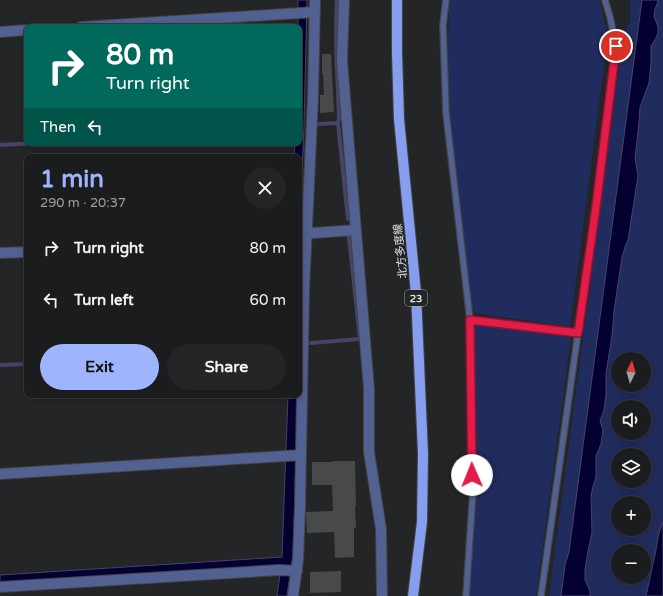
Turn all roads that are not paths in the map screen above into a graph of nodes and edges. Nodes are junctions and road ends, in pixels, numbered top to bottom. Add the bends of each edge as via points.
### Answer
1 (314, 0) edge
2 (344, 0) edge
3 (397, 0) edge
4 (446, 0) edge
5 (605, 0) edge
6 (312, 12) junction
7 (131, 24) edge
8 (24, 30) edge
9 (0, 32) edge
10 (356, 230) junction
11 (303, 234) edge
12 (24, 252) edge
13 (0, 253) edge
14 (470, 320) junction
15 (578, 333) junction
16 (302, 356) edge
17 (301, 398) edge
18 (299, 455) junction
19 (0, 474) edge
20 (295, 571) junction
21 (0, 587) edge
22 (293, 596) edge
23 (382, 596) edge
24 (413, 596) edge
25 (466, 596) edge
26 (541, 596) edge

1 - 6 street
2 - 10 street via 342,61
3 - 24 main road, 北方多度線 / 23 via 399,119 416,293 423,454 422,522
4 - 14 lane via 443,26 446,113
5 - 15 lane via 616,46
6 - 7 street
6 - 11 street via 313,98
8 - 9 street
10 - 11 street
10 - 23 street via 369,389 369,452 381,528
11 - 16 street
12 - 13 street
14 - 15 lane
14 - 25 lane via 473,491
15 - 26 lane
17 - 18 street
18 - 19 street
18 - 20 street via 300,508 298,560
20 - 21 street
20 - 22 street

